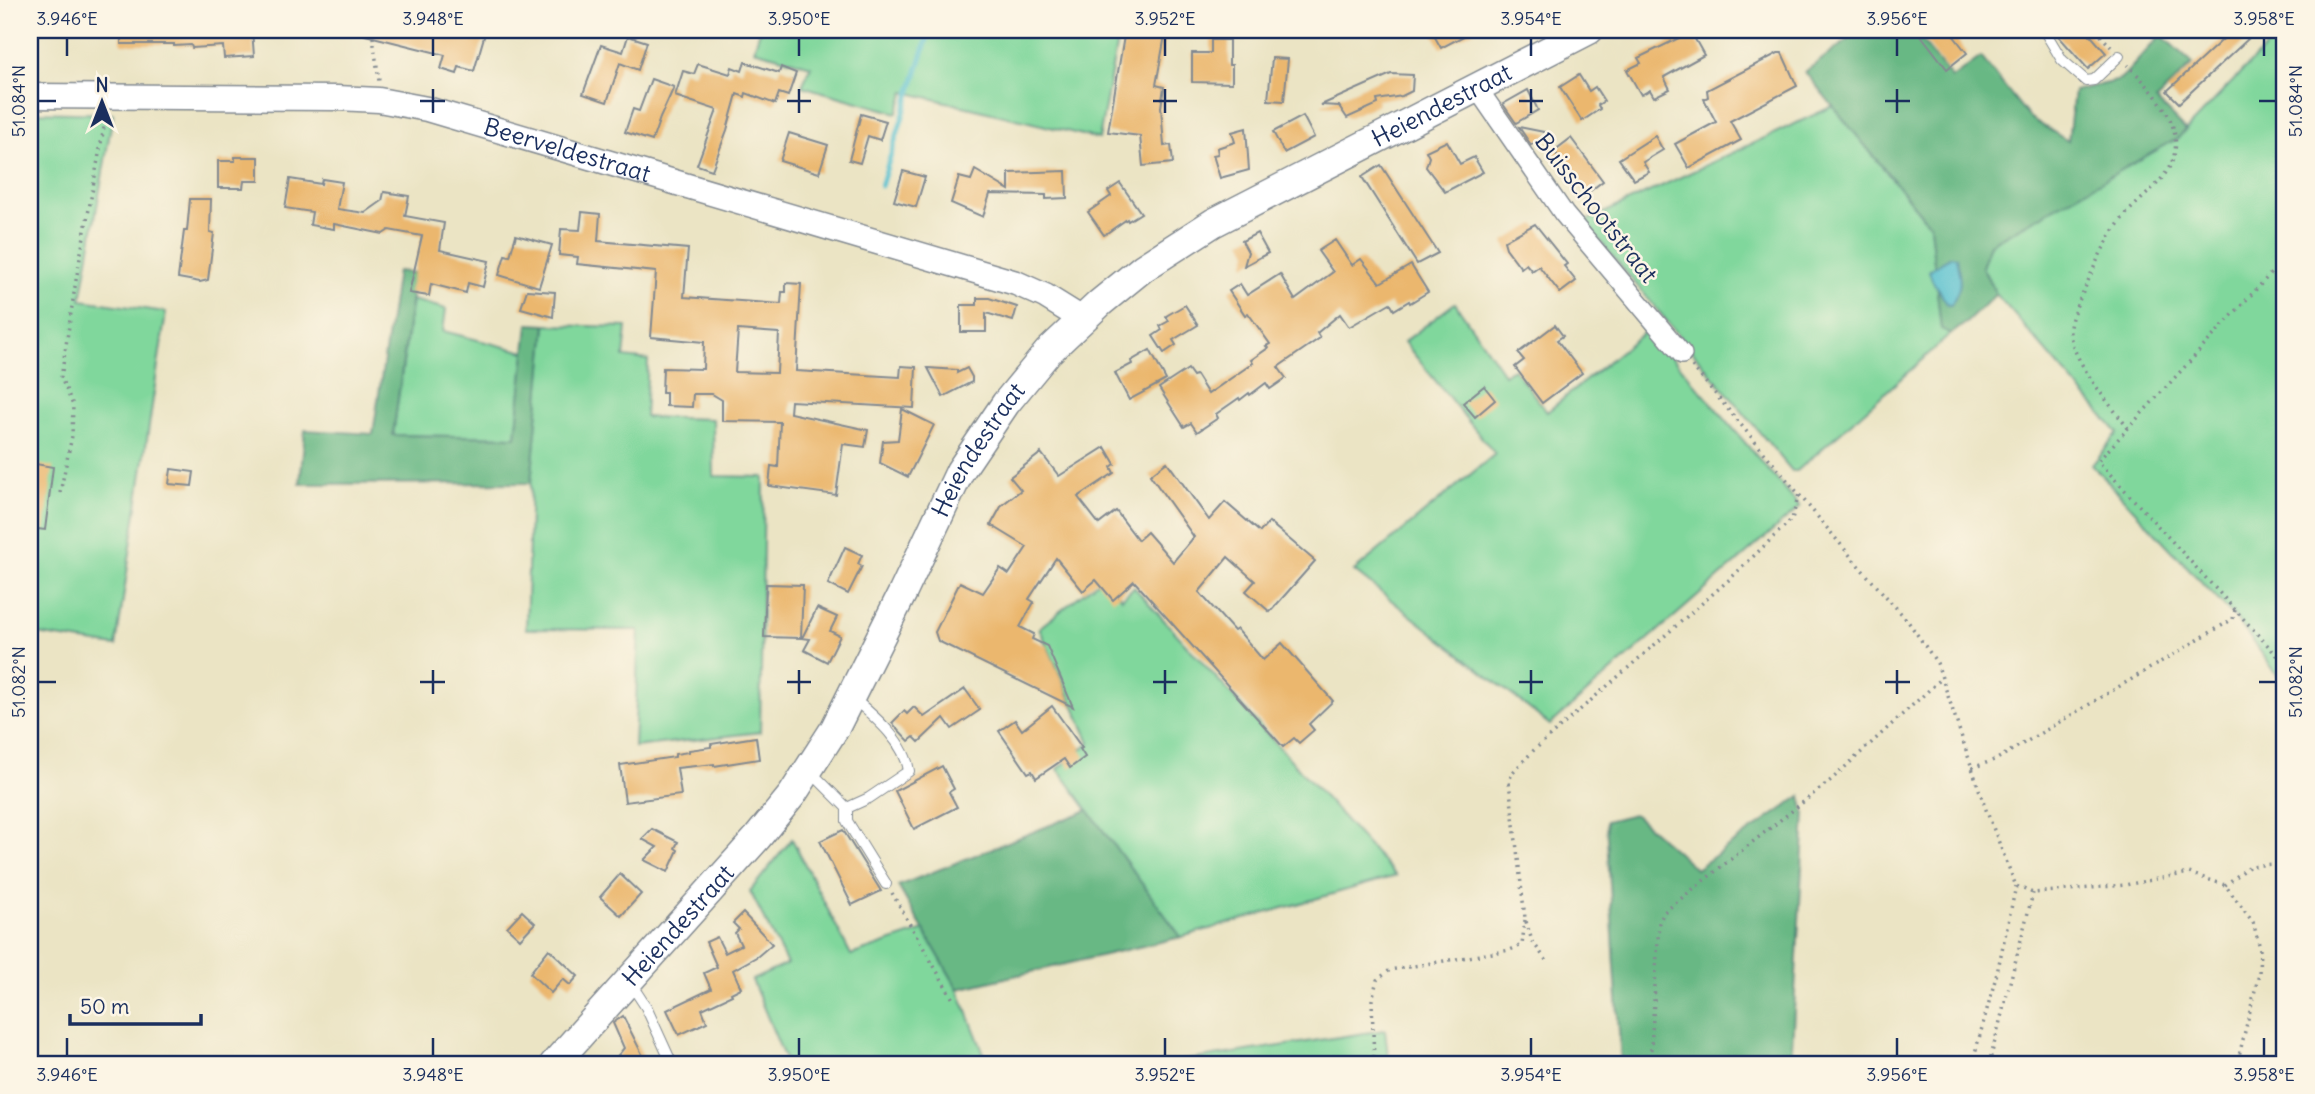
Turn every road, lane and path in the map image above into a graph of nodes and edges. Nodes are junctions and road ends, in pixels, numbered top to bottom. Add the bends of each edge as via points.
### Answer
1 (372, 30) edge
2 (1589, 30) edge
3 (2044, 30) edge
4 (2096, 30) edge
5 (2119, 56) junction
6 (1477, 88) junction
7 (30, 96) edge
8 (110, 97) junction
9 (379, 100) junction
10 (2285, 257) edge
11 (1082, 319) junction
12 (1682, 354) joint
13 (2128, 428) junction
14 (60, 493) dead end
15 (1799, 494) junction
16 (2235, 610) junction
17 (2285, 664) edge
18 (1942, 679) junction
19 (850, 697) junction
20 (1972, 768) junction
21 (808, 769) junction
22 (847, 808) junction
23 (2285, 863) edge
24 (886, 884) joint
25 (2225, 885) junction
26 (2016, 886) junction
27 (2033, 893) junction
28 (1525, 918) junction
29 (1546, 960) dead end
30 (629, 980) junction
31 (954, 1001) dead end
32 (554, 1064) edge
33 (672, 1064) edge
34 (1374, 1064) edge
35 (1650, 1064) edge
36 (1972, 1064) edge
37 (1989, 1064) edge
38 (2237, 1064) edge

1 - 9 path
2 - 6 main road, Heiendestraat
3 - 5 lane via 2062,60 2085,81 2094,80
4 - 5 path
5 - 13 path via 2166,109 2175,149 2168,169 2126,215 2099,254 2069,328 2088,375
6 - 11 main road, Heiendestraat via 1213,223 1143,268
6 - 12 street, Buisschootstraat via 1564,214
7 - 8 street, Beerveldestraat
8 - 9 street, Beerveldestraat
8 - 14 path via 61,378 73,405 72,436
9 - 11 street, Beerveldestraat via 427,109 1016,283
10 - 13 path
11 - 19 main road, Heiendestraat via 1006,403 960,471
12 - 15 path
13 - 16 path via 2098,461
15 - 18 path via 1907,620 1937,663
15 - 28 path via 1792,519 1512,773 1509,782
16 - 17 path
16 - 20 path via 2233,619 1997,759
18 - 20 path
18 - 35 path via 1831,780 1664,912 1659,923
19 - 21 main road, Heiendestraat
19 - 22 lane via 877,719 908,757 909,771
20 - 26 path
21 - 22 lane
21 - 30 main road, Heiendestraat via 757,838
22 - 24 lane via 847,821
23 - 25 path via 2250,866
24 - 31 path
25 - 27 path via 2189,873 2125,885
25 - 38 path via 2253,922 2260,948 2259,974
26 - 27 path
26 - 36 path
27 - 37 path
28 - 29 path via 1532,941
28 - 34 path via 1522,945 1390,970 1377,980 1372,1000
30 - 32 main road, Heiendestraat
30 - 33 lane

